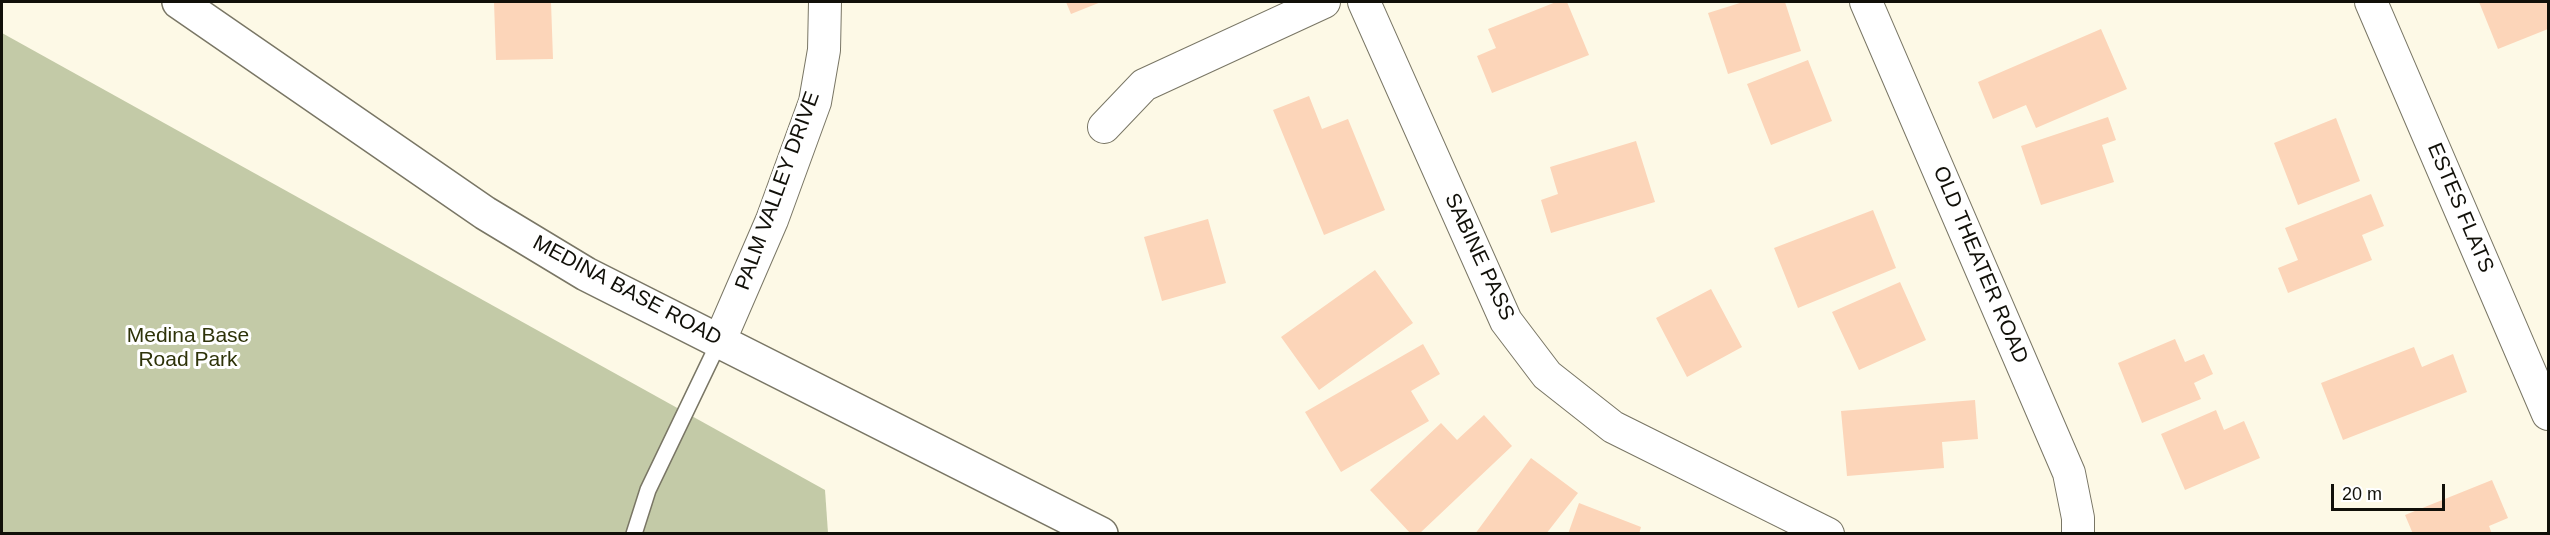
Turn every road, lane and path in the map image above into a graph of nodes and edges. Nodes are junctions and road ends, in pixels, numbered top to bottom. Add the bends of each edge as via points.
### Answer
1 (179, 2) edge
2 (825, 2) edge
3 (1324, 2) edge
4 (1364, 2) edge
5 (1866, 2) edge
6 (2371, 2) edge
7 (1104, 127) dead end
8 (720, 340) junction
9 (2548, 414) edge
10 (634, 534) edge
11 (1101, 534) edge
12 (1828, 534) edge
13 (2078, 534) edge

1 - 8 street, MEDINA BASE ROAD via 485,213 586,274
2 - 8 street, PALM VALLEY DRIVE via 824,50 815,102 772,220
3 - 7 street via 1144,85
4 - 12 street, SABINE PASS via 1506,321 1547,375 1613,426
5 - 13 street, OLD THEATER ROAD via 2069,473
6 - 9 street, ESTES FLATS
8 - 10 lane via 648,490
8 - 11 street, MEDINA BASE ROAD

